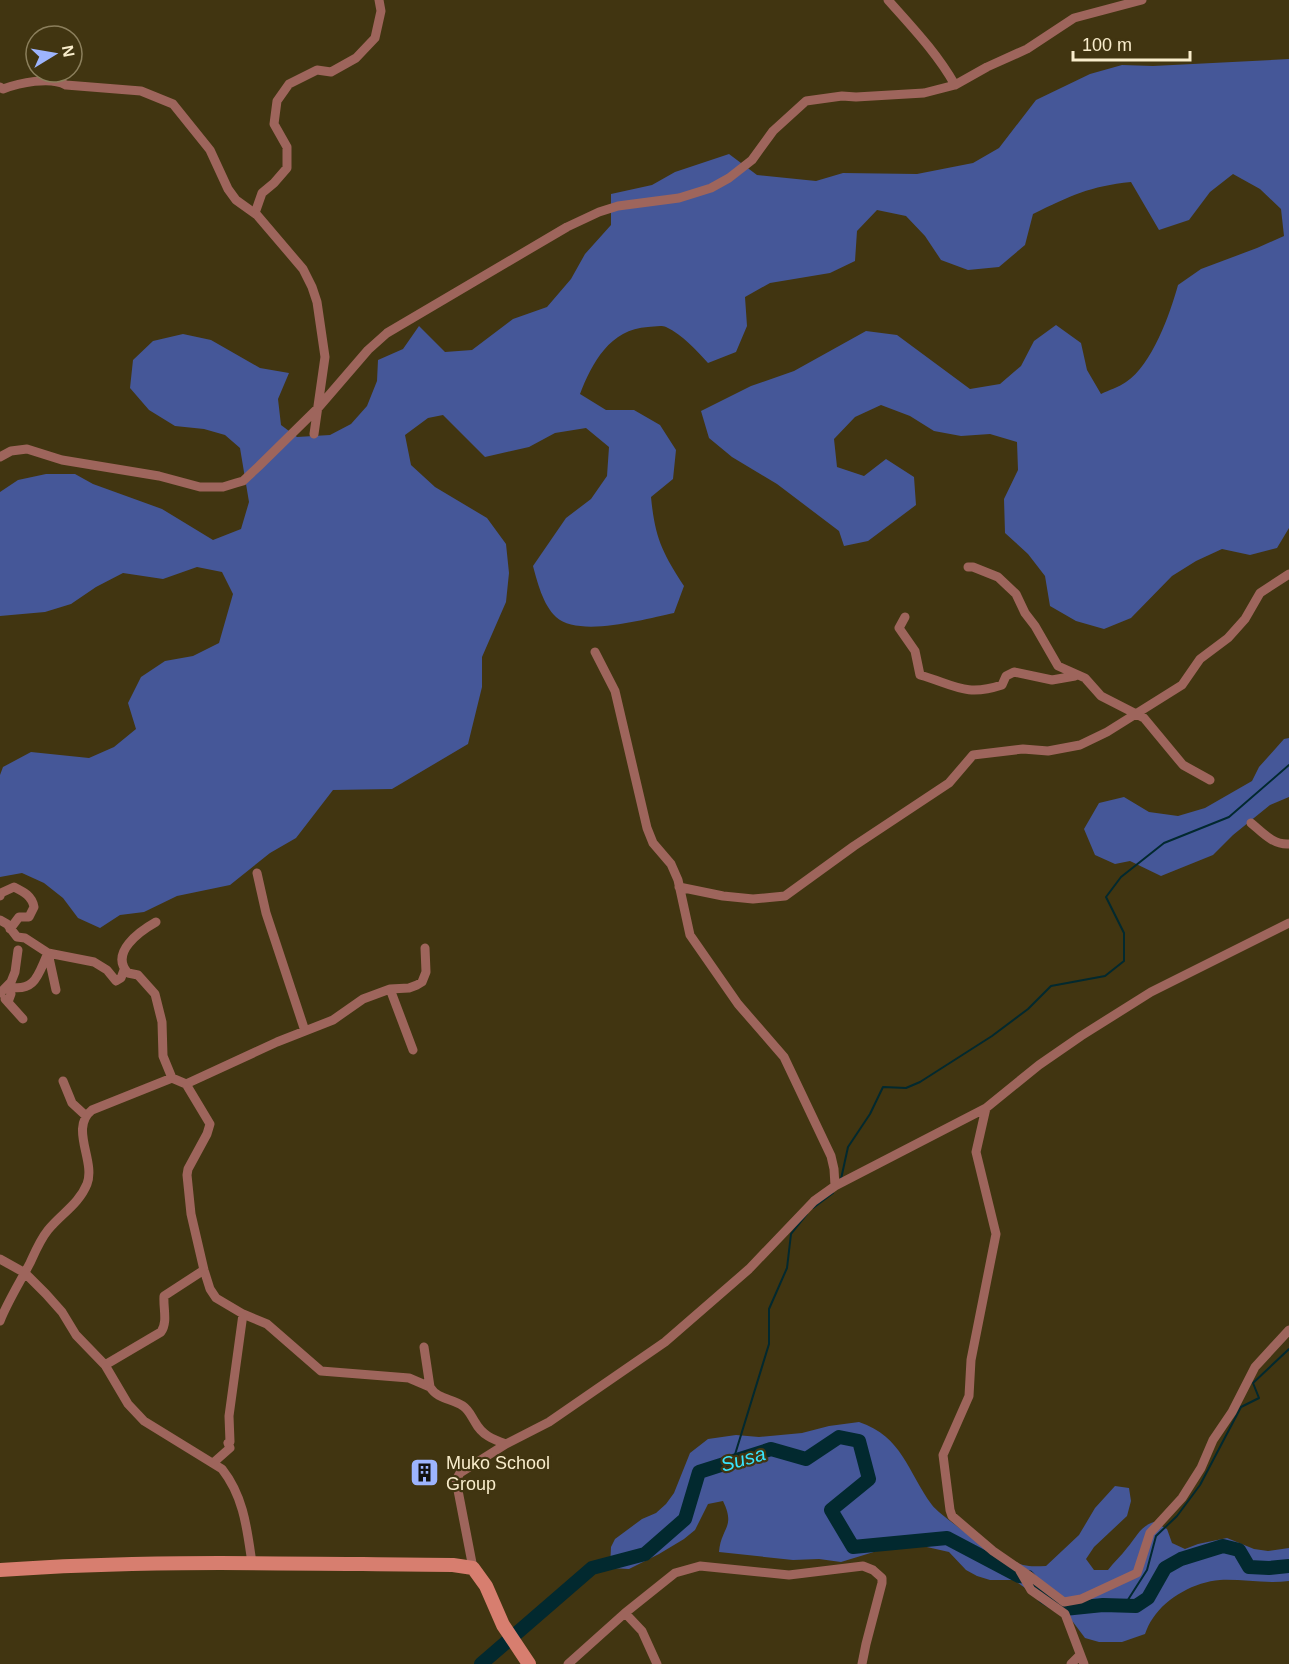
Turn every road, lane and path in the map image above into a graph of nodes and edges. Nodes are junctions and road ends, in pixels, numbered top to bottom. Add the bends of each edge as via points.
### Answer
1 (379, 0) edge
2 (888, 0) edge
3 (1137, 0) edge
4 (954, 85) junction
5 (0, 87) edge
6 (255, 213) junction
7 (318, 408) junction
8 (314, 434) dead end
9 (0, 457) edge
10 (968, 567) dead end
11 (1289, 574) edge
12 (905, 616) dead end
13 (595, 652) dead end
14 (1077, 675) junction
15 (1138, 714) junction
16 (1210, 780) dead end
17 (1251, 823) dead end
18 (1289, 844) edge
19 (257, 873) dead end
20 (680, 887) junction
21 (0, 896) edge
22 (0, 921) edge
23 (156, 922) dead end
24 (1289, 923) edge
25 (10, 929) junction
26 (425, 948) dead end
27 (18, 950) dead end
28 (48, 953) junction
29 (124, 970) junction
30 (390, 989) junction
31 (56, 990) dead end
32 (3, 997) edge
33 (23, 1019) dead end
34 (304, 1031) junction
35 (413, 1050) dead end
36 (171, 1078) junction
37 (63, 1081) dead end
38 (186, 1084) junction
39 (986, 1108) junction
40 (86, 1115) junction
41 (839, 1184) junction
42 (0, 1259) edge
43 (204, 1270) junction
44 (25, 1273) junction
45 (243, 1314) junction
46 (0, 1321) edge
47 (1289, 1330) edge
48 (424, 1347) dead end
49 (105, 1365) junction
50 (430, 1387) junction
51 (506, 1444) junction
52 (213, 1463) junction
53 (252, 1563) junction
54 (472, 1568) junction
55 (0, 1570) edge
56 (1020, 1571) junction
57 (625, 1613) junction
58 (1082, 1659) edge
59 (529, 1664) edge
60 (568, 1664) edge
61 (657, 1664) edge
62 (862, 1664) edge
63 (1071, 1664) edge

1 - 6 street via 381,11 375,38 356,58 331,72 317,70 289,84 277,101 274,124 287,147 287,168 262,193
2 - 4 street via 929,46
3 - 4 street via 1074,18 1027,49
4 - 7 street via 924,93 806,101 773,131 752,160 711,188 679,198 599,212 403,322 368,350
5 - 6 street via 59,81 66,85 141,91 162,98 173,104 203,141 236,200
6 - 7 street via 303,269 314,292 325,357
7 - 8 street
7 - 9 street via 243,481 223,487 200,487 62,460 27,449 11,450
10 - 14 street via 998,577 1010,588 1058,666
11 - 15 street via 1260,592 1245,619 1200,659 1182,685
12 - 14 street via 899,628 915,651 920,675 957,688 968,691 1002,685 1006,676 1014,672 1052,680
13 - 20 street via 615,691 647,828
14 - 15 street via 1101,696
15 - 16 street via 1183,765
15 - 20 street via 1080,745 973,755 949,783 785,896 753,899
17 - 18 street via 1268,838
19 - 34 street
20 - 41 street via 690,935 733,997 790,1066 831,1156
21 - 25 street via 14,887 33,900 29,916 19,917
22 - 25 street
23 - 29 street via 127,944
24 - 39 street via 1151,992 1039,1065
25 - 28 street via 17,937
26 - 30 street via 427,966 420,984
27 - 32 street via 15,972
28 - 29 street via 94,962 116,981
28 - 31 street
28 - 32 street via 33,984 21,989 9,987 11,994
29 - 36 street via 138,975 155,994 162,1022 163,1056
30 - 34 street
30 - 35 street
32 - 33 street
34 - 38 street
36 - 38 street
36 - 40 street
37 - 40 street via 72,1103
38 - 43 street via 210,1124 187,1175 190,1210
39 - 41 street
39 - 56 street via 976,1152 996,1234 971,1360 969,1396 943,1455 952,1516
40 - 44 street via 83,1124 88,1183 72,1208 48,1230
41 - 51 street via 814,1201 749,1269 665,1342 549,1422
42 - 44 street
43 - 45 street via 213,1294
43 - 49 street via 164,1296 164,1329
44 - 46 street
44 - 49 street
45 - 50 street via 267,1324 321,1371 409,1378
45 - 52 street via 229,1416 230,1448
47 - 56 street via 1255,1367 1201,1468 1182,1498 1150,1533 1137,1573 1082,1599 1064,1602
48 - 50 street
49 - 52 street via 120,1392 144,1421
50 - 51 street via 438,1396 468,1410 484,1435
51 - 54 street via 456,1478
52 - 53 street via 231,1481 242,1504
53 - 54 main road
53 - 55 main road via 78,1564
54 - 59 main road
56 - 58 street via 1031,1590 1065,1614
57 - 60 street
57 - 61 street via 642,1631
57 - 62 street via 675,1573 700,1566 789,1575 863,1566 882,1580
58 - 63 street

